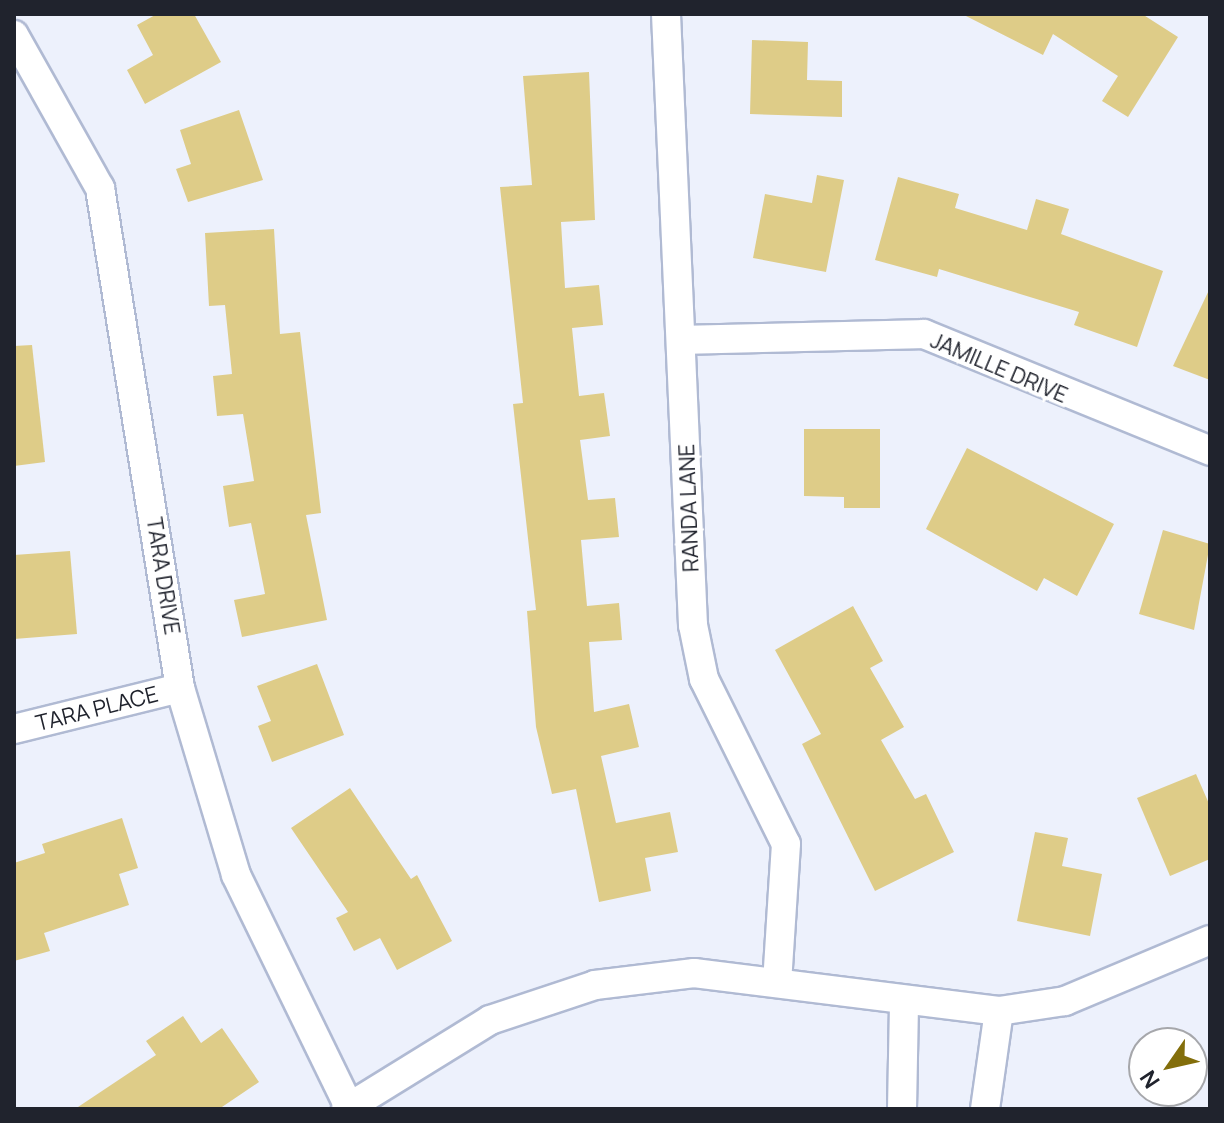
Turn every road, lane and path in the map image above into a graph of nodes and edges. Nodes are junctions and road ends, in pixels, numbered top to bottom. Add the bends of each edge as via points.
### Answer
1 (666, 14) edge
2 (14, 35) edge
3 (683, 340) junction
4 (1210, 451) edge
5 (180, 688) junction
6 (14, 729) edge
7 (1210, 940) edge
8 (777, 983) junction
9 (904, 1003) junction
10 (999, 1011) junction
11 (348, 1108) edge
12 (902, 1109) edge
13 (985, 1109) edge

1 - 3 street, RANDA LANE
2 - 5 street, TARA DRIVE via 100,188
3 - 4 street, JAMILLE DRIVE via 924,334
3 - 8 street, RANDA LANE via 693,625 704,679 786,844
5 - 6 street, TARA PLACE
5 - 11 street, TARA DRIVE via 236,875
7 - 10 street via 1065,1001
8 - 9 street
8 - 11 street via 694,973 595,985 490,1020
9 - 10 street
9 - 12 street
10 - 13 street

